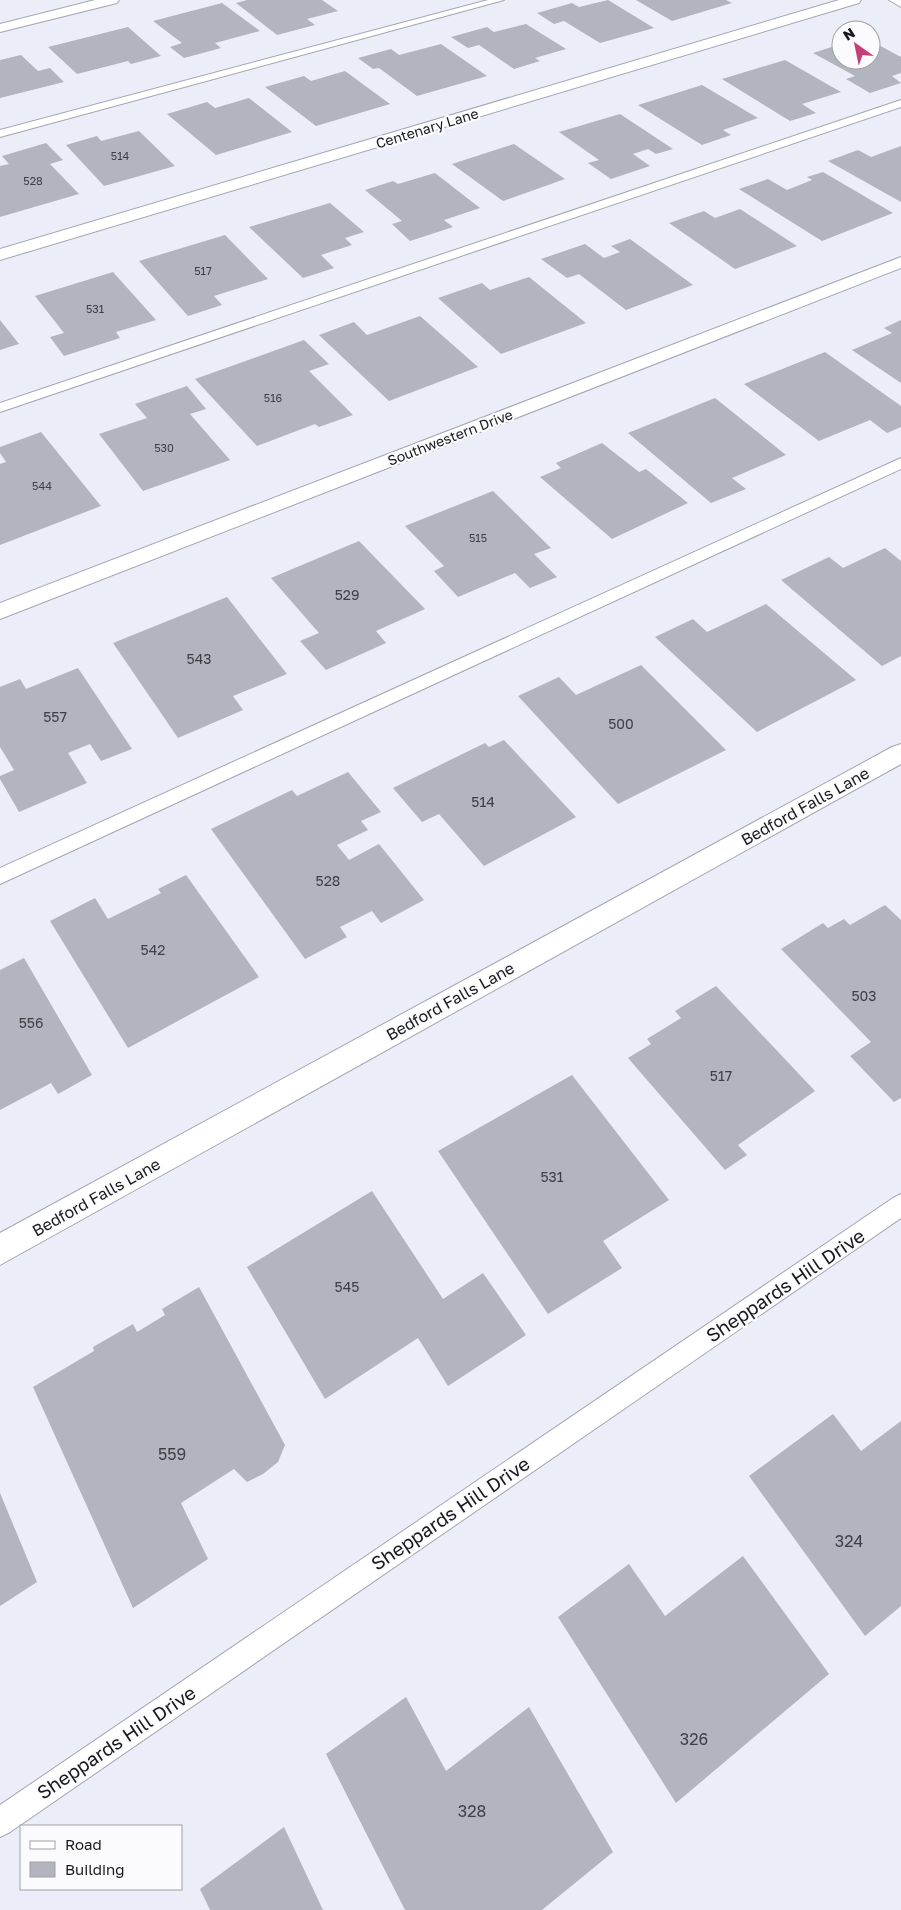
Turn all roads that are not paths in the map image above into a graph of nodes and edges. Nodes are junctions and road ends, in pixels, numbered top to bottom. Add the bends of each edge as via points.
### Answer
1 (112, 0) edge
2 (499, 0) edge
3 (854, 0) edge
4 (896, 0) edge
5 (901, 3) edge
6 (0, 28) edge
7 (901, 103) edge
8 (0, 134) edge
9 (0, 256) edge
10 (901, 262) edge
11 (0, 408) edge
12 (901, 463) edge
13 (0, 611) edge
14 (901, 753) edge
15 (0, 876) edge
16 (901, 1205) edge
17 (0, 1250) edge
18 (0, 1822) edge

1 - 6 street
2 - 8 lane
3 - 9 street, Centenary Lane
4 - 5 street
7 - 11 lane
10 - 13 street, Southwestern Drive
12 - 15 lane
14 - 17 street, Bedford Falls Lane
16 - 18 lane, Sheppards Hill Drive

